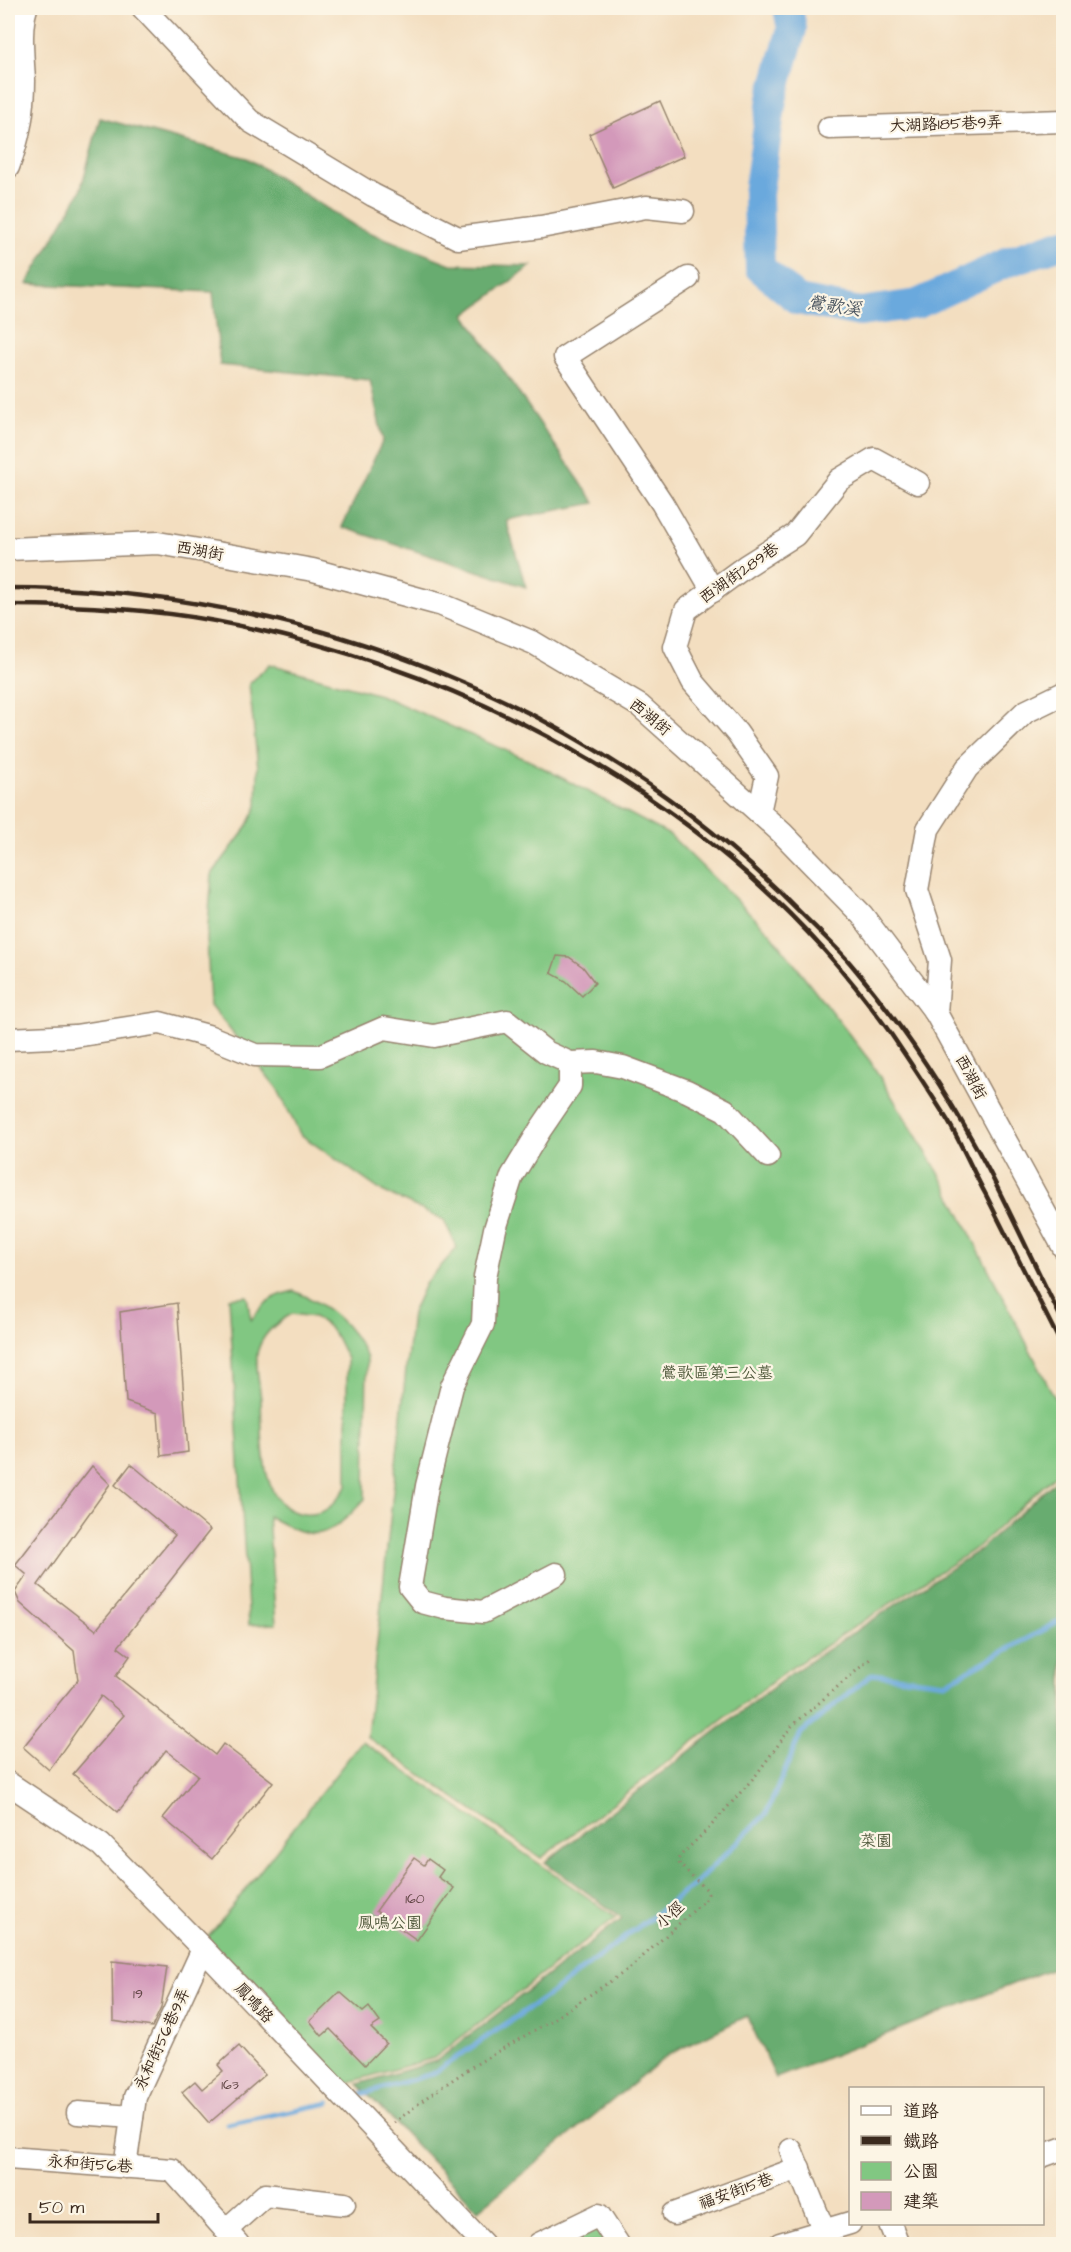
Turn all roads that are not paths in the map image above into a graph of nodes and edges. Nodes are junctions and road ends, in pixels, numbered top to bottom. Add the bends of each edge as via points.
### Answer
1 (26, 8) edge
2 (143, 8) edge
3 (1064, 121) edge
4 (829, 128) dead end
5 (10, 151) edge
6 (683, 212) dead end
7 (688, 278) dead end
8 (918, 483) dead end
9 (8, 549) edge
10 (713, 591) junction
11 (1064, 693) edge
12 (759, 812) junction
13 (936, 1013) junction
14 (8, 1039) edge
15 (570, 1063) junction
16 (768, 1156) dead end
17 (1064, 1248) edge
18 (556, 1574) dead end
19 (8, 1783) edge
20 (203, 1949) junction
21 (78, 2113) dead end
22 (132, 2117) junction
23 (1064, 2148) edge
24 (1044, 2155) edge
25 (8, 2158) edge
26 (125, 2167) junction
27 (344, 2204) dead end
28 (674, 2214) dead end
29 (849, 2223) edge
30 (891, 2225) edge
31 (824, 2231) junction
32 (232, 2237) edge
33 (483, 2244) edge
34 (539, 2244) edge
35 (618, 2244) edge
36 (780, 2244) edge
37 (898, 2244) edge

1 - 5 street via 24,86
2 - 6 street via 250,121 373,195 458,238 646,207
3 - 4 street, 大湖路185巷9弄
7 - 10 street via 565,357 662,503
8 - 10 street, 西湖街289巷 via 874,459 838,480 795,535
9 - 12 street, 西湖街 via 158,543 313,570 442,605 534,643 640,706
10 - 12 street, 西湖街289巷 via 686,610 675,647 693,682 737,733 767,776
11 - 13 street via 1025,712 967,768 928,829 917,890 940,960
12 - 13 street, 西湖街 via 862,915
13 - 17 street, 西湖街
14 - 15 street via 75,1036 160,1023 208,1036 255,1055 320,1056 384,1028 434,1036 507,1021 546,1052
15 - 16 street via 623,1067 687,1091 725,1110
15 - 18 street via 570,1086 512,1176 495,1229 485,1277 483,1324 452,1386 427,1486 410,1587 422,1602 483,1612
19 - 20 street, 鳳鳴路 via 101,1845
20 - 22 street, 永和街56巷9弄 via 135,2097
20 - 33 street, 鳳鳴路
21 - 22 street
22 - 26 street, 永和街56巷9弄
23 - 24 street
25 - 26 street, 永和街56巷
26 - 32 street, 永和街56巷 via 172,2170
27 - 32 street via 265,2195
28 - 31 street, 福安街15巷 via 795,2159
29 - 31 street
30 - 37 street
31 - 36 street
34 - 35 street via 599,2215

